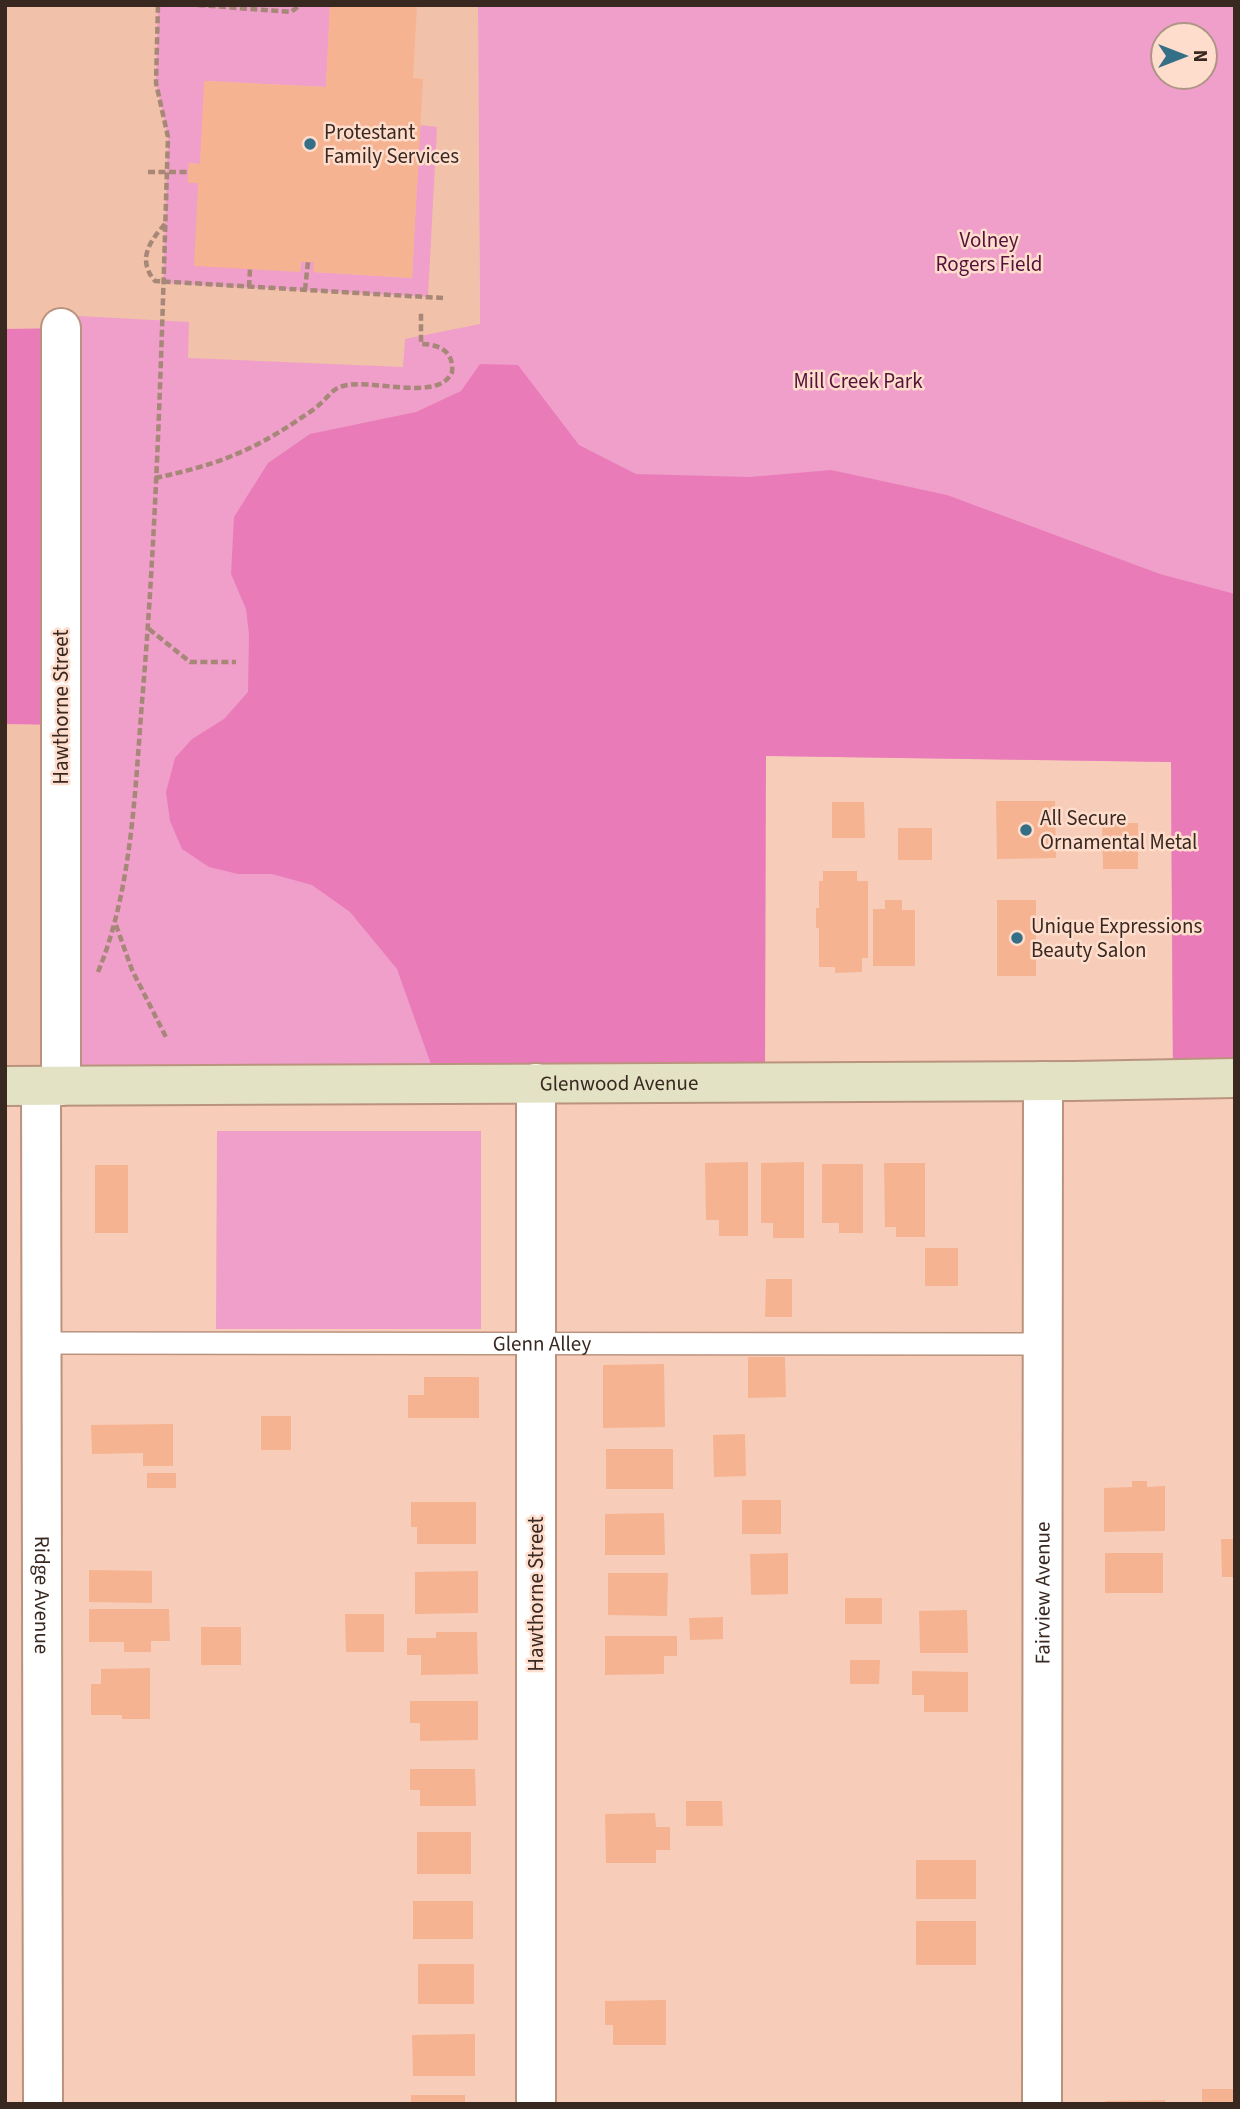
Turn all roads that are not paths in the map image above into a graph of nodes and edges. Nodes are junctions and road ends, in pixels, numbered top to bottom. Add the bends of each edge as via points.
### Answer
1 (61, 328) dead end
2 (1235, 1078) edge
3 (1043, 1081) junction
4 (536, 1083) junction
5 (36, 1086) edge
6 (42, 1343) junction
7 (536, 1344) junction
8 (1043, 1344) junction
9 (43, 2104) edge
10 (536, 2104) edge
11 (1041, 2104) edge

1 - 5 street, Hawthorne Street
2 - 3 main road, Glenwood Avenue
3 - 4 main road, Glenwood Avenue
3 - 8 street, Fairview Avenue
4 - 5 main road, Glenwood Avenue
4 - 7 street, Hawthorne Street
5 - 6 street, Ridge Avenue
6 - 7 lane, Glenn Alley
6 - 9 street, Ridge Avenue
7 - 8 lane, Glenn Alley
7 - 10 street, Hawthorne Street
8 - 11 street, Fairview Avenue

